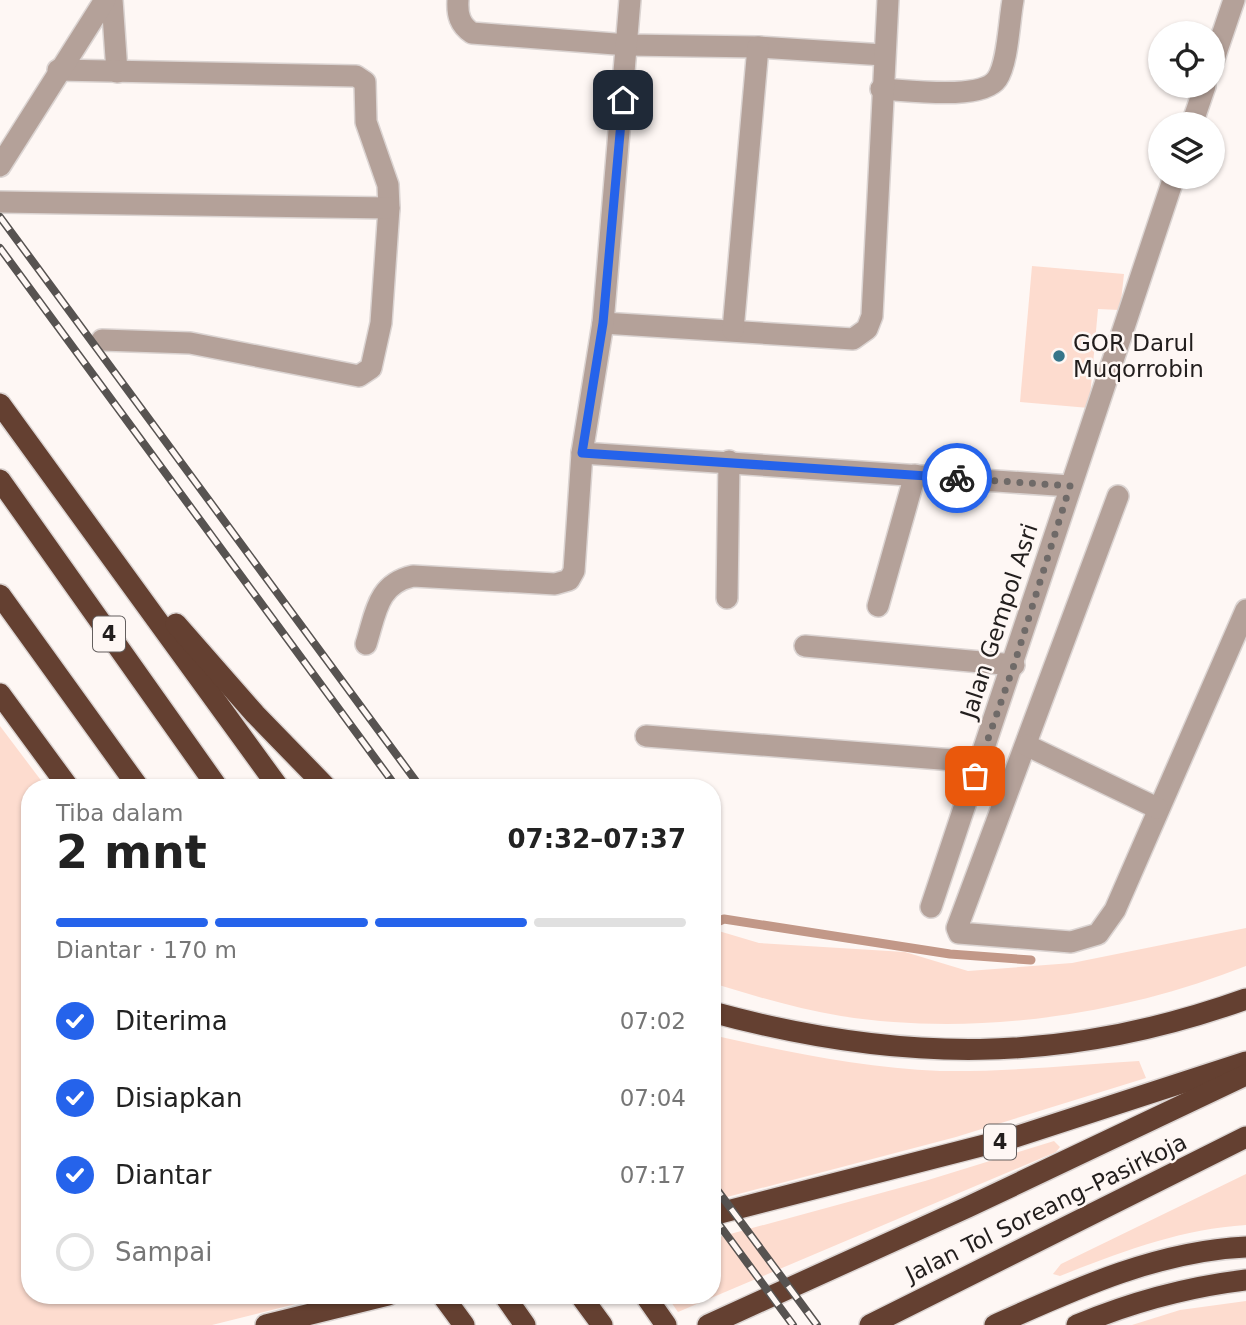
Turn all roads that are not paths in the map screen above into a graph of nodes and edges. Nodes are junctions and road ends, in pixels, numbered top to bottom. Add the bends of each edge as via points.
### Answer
1 (105, 0) edge
2 (112, 0) edge
3 (458, 0) edge
4 (630, 0) edge
5 (888, 0) edge
6 (1013, 0) edge
7 (1234, 0) edge
8 (1225, 27) edge
9 (628, 45) junction
10 (758, 47) junction
11 (884, 55) junction
12 (58, 70) junction
13 (117, 72) junction
14 (881, 89) junction
15 (0, 166) edge
16 (1170, 189) edge
17 (0, 202) edge
18 (389, 208) junction
19 (603, 323) junction
20 (733, 330) junction
21 (102, 340) dead end
22 (0, 404) edge
23 (582, 453) junction
24 (729, 461) junction
25 (915, 475) junction
26 (0, 480) edge
27 (1070, 486) junction
28 (1118, 496) dead end
29 (69, 497) junction
30 (0, 595) edge
31 (727, 598) dead end
32 (878, 606) dead end
33 (1244, 620) edge
34 (366, 644) dead end
35 (805, 646) dead end
36 (1014, 665) junction
37 (0, 694) edge
38 (646, 736) dead end
39 (1026, 746) junction
40 (979, 762) junction
41 (62, 779) edge
42 (133, 779) edge
43 (212, 779) edge
44 (273, 779) edge
45 (319, 779) edge
46 (1157, 808) junction
47 (931, 907) dead end
48 (1246, 999) edge
49 (721, 1014) edge
50 (1246, 1062) edge
51 (1246, 1075) edge
52 (1246, 1137) edge
53 (721, 1213) edge
54 (1246, 1247) edge
55 (1246, 1280) edge
56 (352, 1304) edge
57 (449, 1304) edge
58 (510, 1304) edge
59 (587, 1304) edge
60 (651, 1304) edge
61 (267, 1325) edge
62 (464, 1325) edge
63 (525, 1325) edge
64 (602, 1325) edge
65 (666, 1325) edge
66 (708, 1325) edge
67 (870, 1325) edge
68 (995, 1325) edge
69 (1077, 1325) edge

1 - 12 street
2 - 13 street
3 - 9 street via 459,17 472,33
4 - 9 street
5 - 11 street
6 - 14 street via 1001,70 990,87 971,92
7 - 8 street
9 - 10 street
9 - 19 street
10 - 11 street
10 - 20 street
11 - 14 street
12 - 13 street
12 - 15 street
13 - 18 street via 356,76 365,82 366,122 388,186
14 - 20 street via 872,316 867,329 853,339
16 - 27 street, Jalan Gempol Asri
17 - 18 street
18 - 21 street via 381,323 371,369 359,376 190,342
19 - 20 street
19 - 23 street
22 - 29 highway
23 - 24 street
23 - 34 street via 574,571 569,580 555,584 413,576 397,579 384,592
24 - 25 street
24 - 31 street
25 - 27 street
25 - 32 street
26 - 43 highway, 4
27 - 36 street, Jalan Gempol Asri
28 - 39 street
29 - 44 highway
29 - 45 highway via 212,666
30 - 42 highway
33 - 46 street
35 - 36 street
36 - 40 street, Jalan Gempol Asri
37 - 41 highway
38 - 40 street
39 - 46 street
39 - 46 street via 957,928 964,936 1071,942 1098,934 1115,910
40 - 47 street, Jalan Gempol Asri
48 - 49 highway via 1116,1036 993,1051 841,1042
50 - 53 highway, 4 via 1012,1138
51 - 66 highway
52 - 67 highway, Jalan Tol Soreang–Pasirkoja
54 - 68 highway via 1185,1254 1142,1265
55 - 69 highway via 1149,1298
56 - 61 highway
57 - 62 highway
58 - 63 highway
59 - 64 highway
60 - 65 highway

